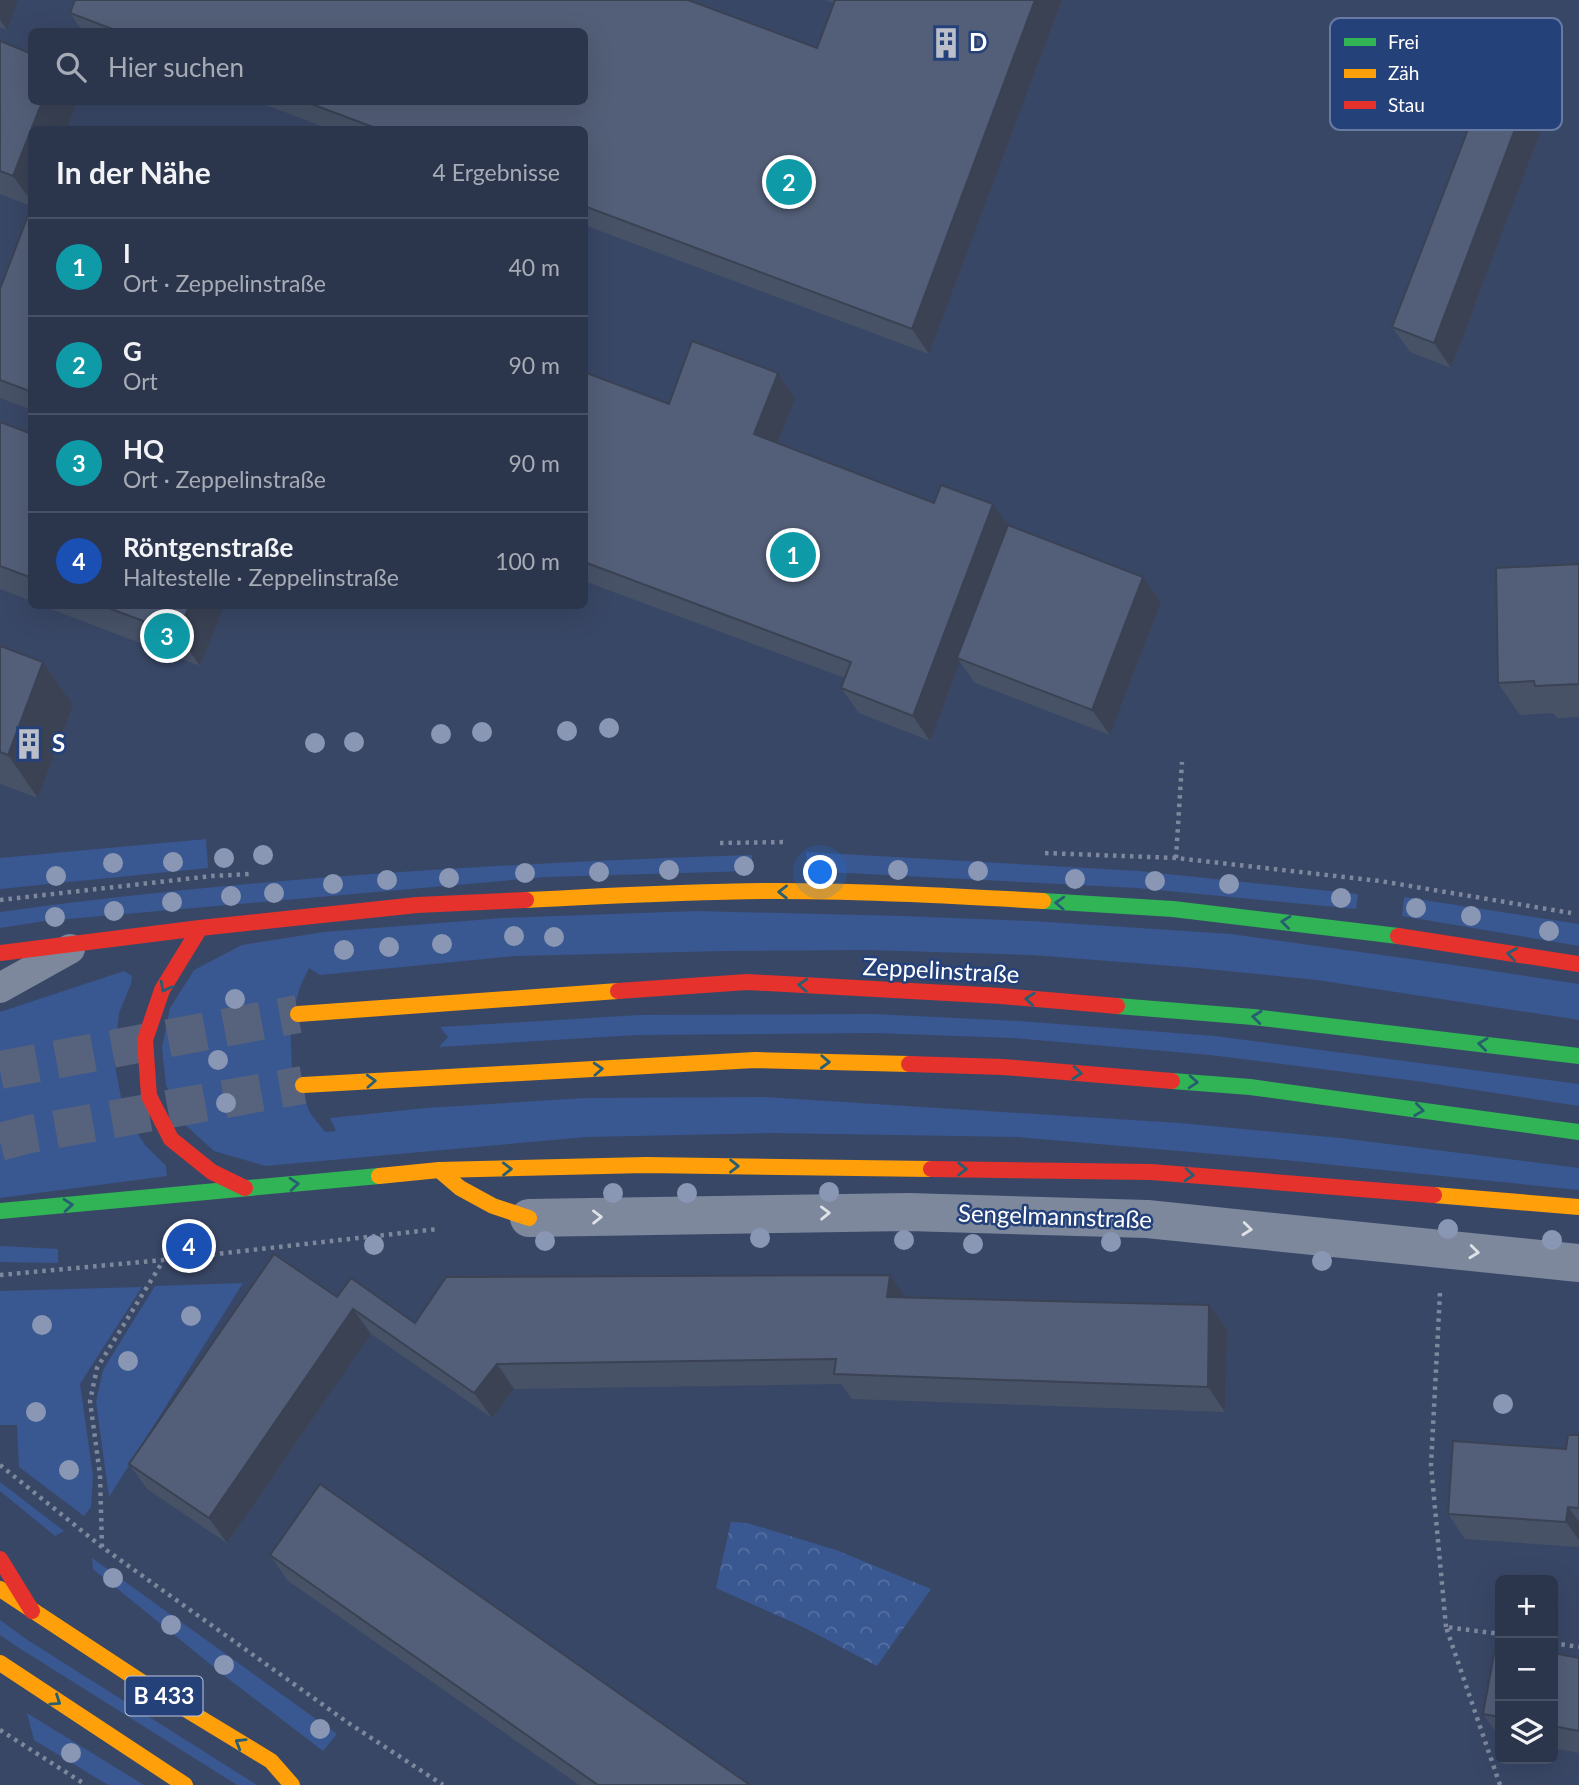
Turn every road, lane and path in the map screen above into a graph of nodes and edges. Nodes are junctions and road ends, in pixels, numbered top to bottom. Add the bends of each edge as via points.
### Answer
1 (1182, 762) dead end
2 (1176, 858) dead end
3 (200, 928) junction
4 (80, 943) junction
5 (0, 953) edge
6 (1579, 964) edge
7 (0, 988) edge
8 (298, 1014) tunnel mouth
9 (1579, 1056) edge
10 (303, 1085) tunnel mouth
11 (1579, 1132) edge
12 (439, 1170) junction
13 (245, 1188) junction
14 (1579, 1207) edge
15 (0, 1211) edge
16 (529, 1219) joint
17 (448, 1228) dead end
18 (1443, 1249) junction
19 (163, 1260) junction
20 (1579, 1263) edge
21 (0, 1275) edge
22 (0, 1465) edge
23 (102, 1547) junction
24 (0, 1559) edge
25 (0, 1589) edge
26 (32, 1611) junction
27 (1446, 1627) junction
28 (1495, 1633) edge
29 (1558, 1644) edge
30 (1579, 1647) edge
31 (0, 1663) edge
32 (0, 1730) edge
33 (86, 1785) edge
34 (185, 1785) edge
35 (292, 1785) edge
36 (443, 1785) edge
37 (1500, 1785) edge

1 - 2 path
3 - 4 main road
6 -> 3 main road via 1374,932 1186,911 916,894 778,891 417,905
3 -> 13 main road via 162,990 145,1040 149,1096 171,1139 212,1172
4 - 5 main road
4 - 7 lane
9 -> 8 main road, Zeppelinstraße via 1253,1017 1001,996 747,982
10 -> 11 main road via 755,1060 1003,1067 1250,1087
13 -> 12 main road
12 -> 14 main road via 646,1165 1151,1172
12 - 16 main road via 493,1206
15 -> 13 main road
16 -> 18 street, Sengelmannstraße via 908,1212 1133,1219
17 - 19 path
18 -> 20 street, Sengelmannstraße
18 - 27 path via 1431,1465
19 - 21 path
19 - 23 path via 97,1368 90,1401 100,1475
22 - 23 path
23 - 36 path
24 - 26 main road
25 - 26 main road, B 433
35 -> 26 main road, B 433 via 271,1761
27 - 28 path
27 - 37 path
29 - 30 path
31 -> 34 main road
32 - 33 path

